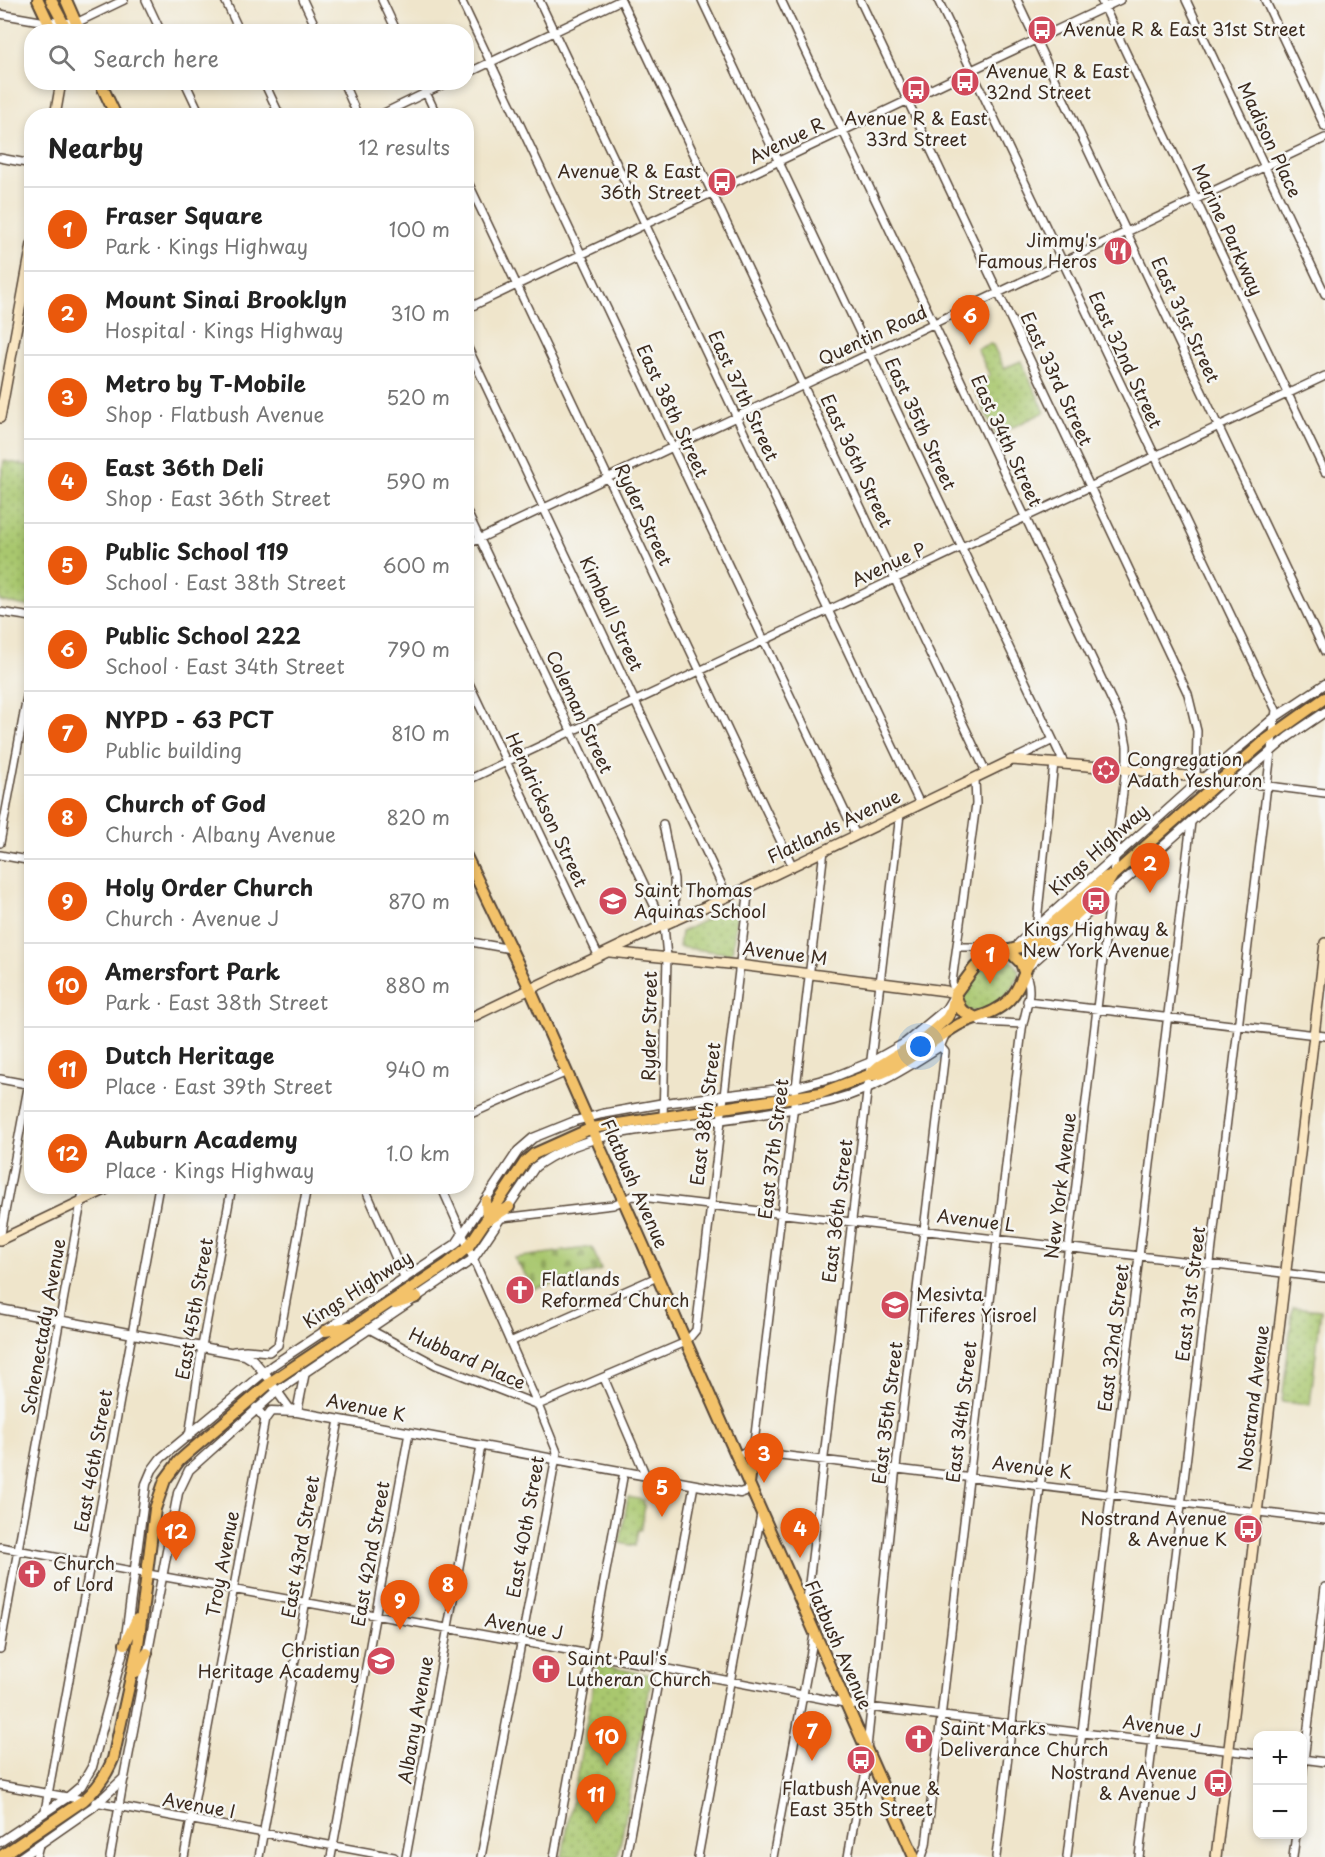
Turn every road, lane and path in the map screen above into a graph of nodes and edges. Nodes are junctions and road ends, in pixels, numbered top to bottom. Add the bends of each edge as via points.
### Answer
1 (38, 0) edge
2 (51, 0) edge
3 (66, 0) edge
4 (124, 0) edge
5 (146, 0) edge
6 (225, 0) edge
7 (303, 0) edge
8 (382, 0) edge
9 (461, 0) edge
10 (539, 0) edge
11 (621, 0) edge
12 (702, 0) edge
13 (781, 0) edge
14 (860, 0) edge
15 (938, 0) edge
16 (1017, 0) edge
17 (1120, 0) edge
18 (1186, 0) edge
19 (1264, 0) edge
20 (1103, 4) edge
21 (0, 14) edge
22 (42, 24) edge
23 (50, 24) edge
24 (63, 24) edge
25 (75, 24) edge
26 (85, 24) edge
27 (157, 24) edge
28 (236, 24) edge
29 (314, 24) edge
30 (393, 24) edge
31 (472, 24) edge
32 (474, 28) edge
33 (554, 32) junction
34 (1036, 40) junction
35 (490, 62) junction
36 (474, 70) edge
37 (972, 70) junction
38 (60, 90) edge
39 (104, 90) edge
40 (189, 90) edge
41 (268, 90) edge
42 (346, 90) edge
43 (425, 90) edge
44 (432, 90) edge
45 (426, 93) junction
46 (907, 100) junction
47 (57, 108) edge
48 (112, 108) edge
49 (197, 108) edge
50 (276, 108) edge
51 (354, 108) edge
52 (395, 108) edge
53 (433, 108) edge
54 (1325, 127) edge
55 (843, 131) junction
56 (1325, 138) edge
57 (0, 158) edge
58 (779, 161) junction
59 (24, 162) edge
60 (1264, 167) junction
61 (712, 194) junction
62 (474, 195) edge
63 (1196, 200) junction
64 (645, 225) junction
65 (1127, 232) junction
66 (581, 255) junction
67 (1062, 263) junction
68 (24, 281) edge
69 (517, 285) junction
70 (998, 293) junction
71 (1325, 294) edge
72 (474, 305) edge
73 (934, 324) junction
74 (870, 354) junction
75 (474, 361) edge
76 (4, 375) edge
77 (1325, 376) edge
78 (803, 385) junction
79 (1288, 393) junction
80 (736, 417) junction
81 (0, 418) edge
82 (1218, 426) junction
83 (673, 447) junction
84 (1154, 456) junction
85 (1325, 472) edge
86 (608, 478) junction
87 (1090, 487) junction
88 (544, 508) junction
89 (1026, 517) junction
90 (474, 526) edge
91 (480, 538) junction
92 (474, 541) edge
93 (962, 547) junction
94 (895, 579) junction
95 (828, 610) junction
96 (0, 612) edge
97 (24, 616) edge
98 (764, 641) junction
99 (1325, 652) edge
100 (700, 671) junction
101 (1325, 684) edge
102 (474, 694) edge
103 (1325, 698) edge
104 (636, 701) junction
105 (1325, 712) edge
106 (24, 713) edge
107 (1274, 718) junction
108 (571, 732) junction
109 (1272, 735) junction
110 (1053, 740) junction
111 (1270, 752) junction
112 (1012, 760) junction
113 (507, 762) junction
114 (1059, 763) junction
115 (1125, 769) junction
116 (986, 772) junction
117 (474, 777) edge
118 (1200, 778) junction
119 (975, 779) junction
120 (1221, 780) junction
121 (1234, 782) junction
122 (1267, 786) junction
123 (1325, 793) edge
124 (920, 804) junction
125 (900, 814) junction
126 (1191, 822) junction
127 (663, 824) dead end
128 (856, 835) junction
129 (0, 843) edge
130 (824, 850) junction
131 (0, 855) edge
132 (1115, 857) junction
133 (24, 860) edge
134 (792, 865) junction
135 (474, 873) edge
136 (1113, 875) junction
137 (748, 887) junction
138 (1111, 892) junction
139 (727, 896) junction
140 (675, 921) junction
141 (664, 926) junction
142 (1039, 927) junction
143 (474, 942) edge
144 (1325, 943) edge
145 (958, 947) junction
146 (511, 949) junction
147 (1008, 950) junction
148 (610, 952) junction
149 (599, 957) junction
150 (667, 957) junction
151 (739, 965) junction
152 (1024, 972) junction
153 (810, 974) junction
154 (880, 982) junction
155 (530, 989) junction
156 (955, 994) junction
157 (1027, 1001) junction
158 (1097, 1008) junction
159 (474, 1016) edge
160 (1168, 1017) junction
161 (976, 1018) junction
162 (1023, 1024) junction
163 (1238, 1025) junction
164 (947, 1031) junction
165 (1314, 1035) junction
166 (1325, 1036) edge
167 (940, 1046) junction
168 (871, 1062) junction
169 (567, 1072) junction
170 (869, 1075) junction
171 (0, 1079) edge
172 (24, 1083) edge
173 (867, 1089) junction
174 (795, 1097) junction
175 (723, 1102) junction
176 (664, 1103) junction
177 (474, 1113) edge
178 (24, 1115) edge
179 (664, 1116) junction
180 (587, 1117) junction
181 (721, 1120) junction
182 (663, 1127) junction
183 (594, 1133) junction
184 (83, 1194) edge
185 (98, 1194) edge
186 (158, 1194) edge
187 (230, 1194) edge
188 (306, 1194) edge
189 (368, 1194) edge
190 (445, 1194) edge
191 (624, 1200) junction
192 (486, 1201) junction
193 (82, 1202) junction
194 (711, 1205) junction
195 (509, 1207) junction
196 (781, 1213) junction
197 (502, 1218) junction
198 (487, 1220) junction
199 (852, 1221) junction
200 (925, 1230) junction
201 (463, 1236) junction
202 (998, 1239) junction
203 (0, 1240) edge
204 (468, 1247) junction
205 (1068, 1247) junction
206 (1139, 1255) junction
207 (473, 1260) junction
208 (1209, 1264) junction
209 (1286, 1273) junction
210 (657, 1277) junction
211 (1325, 1278) edge
212 (405, 1279) junction
213 (417, 1297) junction
214 (383, 1308) junction
215 (0, 1310) edge
216 (60, 1320) junction
217 (353, 1326) junction
218 (369, 1329) junction
219 (325, 1331) junction
220 (133, 1334) junction
221 (510, 1342) junction
222 (686, 1342) junction
223 (202, 1346) junction
224 (227, 1351) junction
225 (265, 1371) junction
226 (305, 1372) junction
227 (604, 1378) junction
228 (273, 1387) junction
229 (538, 1406) junction
230 (256, 1408) junction
231 (297, 1412) junction
232 (265, 1419) junction
233 (339, 1420) junction
234 (409, 1433) junction
235 (189, 1437) junction
236 (481, 1446) junction
237 (753, 1452) junction
238 (737, 1456) junction
239 (554, 1459) junction
240 (823, 1460) junction
241 (896, 1469) junction
242 (624, 1472) junction
243 (646, 1476) junction
244 (970, 1477) junction
245 (694, 1485) junction
246 (1040, 1486) junction
247 (750, 1487) junction
248 (1110, 1494) junction
249 (1181, 1502) junction
250 (761, 1512) junction
251 (1257, 1512) junction
252 (1325, 1520) edge
253 (0, 1547) edge
254 (18, 1550) junction
255 (91, 1563) junction
256 (135, 1571) junction
257 (146, 1573) junction
258 (161, 1576) junction
259 (1325, 1587) edge
260 (233, 1589) junction
261 (306, 1602) junction
262 (142, 1610) junction
263 (805, 1611) junction
264 (375, 1615) junction
265 (448, 1628) junction
266 (815, 1632) junction
267 (520, 1642) junction
268 (125, 1644) junction
269 (0, 1649) edge
270 (147, 1653) junction
271 (590, 1655) junction
272 (660, 1668) junction
273 (131, 1680) junction
274 (730, 1681) junction
275 (803, 1694) junction
276 (846, 1703) junction
277 (871, 1708) junction
278 (941, 1716) junction
279 (1012, 1724) junction
280 (1082, 1733) junction
281 (1307, 1734) edge
282 (1153, 1741) junction
283 (1229, 1750) junction
284 (1253, 1753) edge
285 (869, 1754) junction
286 (1307, 1759) edge
287 (1325, 1762) edge
288 (124, 1778) junction
289 (0, 1785) edge
290 (48, 1794) junction
291 (68, 1797) junction
292 (84, 1800) junction
293 (98, 1803) junction
294 (119, 1807) junction
295 (45, 1811) junction
296 (191, 1820) junction
297 (264, 1833) junction
298 (1295, 1839) edge
299 (0, 1842) edge
300 (39, 1845) junction
301 (333, 1846) junction
302 (0, 1857) edge
303 (21, 1857) edge
304 (36, 1857) edge
305 (110, 1857) edge
306 (184, 1857) edge
307 (259, 1857) edge
308 (331, 1857) edge
309 (394, 1857) edge
310 (406, 1857) edge
311 (481, 1857) edge
312 (554, 1857) edge
313 (626, 1857) edge
314 (698, 1857) edge
315 (773, 1857) edge
316 (848, 1857) edge
317 (914, 1857) edge
318 (922, 1857) edge
319 (996, 1857) edge
320 (1067, 1857) edge
321 (1139, 1857) edge
322 (1216, 1857) edge
323 (1293, 1857) edge

1 - 23 main road
2 - 24 main road
3 - 25 main road
4 - 26 street
5 - 27 street
6 - 28 street
7 - 29 street
8 - 30 street
9 - 31 street, East 38th Street
10 - 33 street, East 37th Street
11 - 33 street
11 - 61 street, East 36th Street
12 - 58 street, East 35th Street
13 - 55 street, East 34th Street
14 - 46 street, East 33rd Street
15 - 37 street, East 32nd Street
16 - 34 street, East 31st Street
17 - 20 street, Avenue R
18 - 60 street, Madison Place
19 - 54 street
20 - 34 street, Avenue R
20 - 63 street, Marine Parkway
21 - 22 street
32 - 35 street, East 38th Street
33 - 35 street
33 - 64 street, East 37th Street
34 - 37 street, Avenue R
34 - 65 street, East 31st Street
35 - 36 street
35 - 66 street, East 38th Street
37 - 46 street, Avenue R
37 - 67 street, East 32nd Street
38 - 47 main road
39 - 48 main road
40 - 49 street
41 - 50 street
42 - 51 street
43 - 45 street
44 - 45 street
45 - 52 street
45 - 53 street
46 - 55 street, Avenue R
46 - 70 street, East 33rd Street
55 - 58 street, Avenue R
55 - 73 street, East 34th Street
56 - 60 street, Quentin Road
57 - 59 street
58 - 61 street, Avenue R
58 - 74 street, East 35th Street
60 - 63 street, Quentin Road
60 - 71 street, Madison Place
61 - 64 street, Avenue R
61 - 78 street, East 36th Street
62 - 69 street, Ryder Street
63 - 65 street, Quentin Road
63 - 79 street, Marine Parkway
64 - 66 street, Avenue R
64 - 80 street, East 37th Street
65 - 67 street, Quentin Road
65 - 82 street, East 31st Street
66 - 69 street, Avenue R
66 - 83 street, East 38th Street
67 - 70 street, Quentin Road
67 - 84 street, East 32nd Street
68 - 76 main road
69 - 72 street, Avenue R
69 - 86 street, Ryder Street
70 - 73 street, Quentin Road
70 - 87 street, East 33rd Street
73 - 74 street, Quentin Road
73 - 89 street, East 34th Street
74 - 78 street, Quentin Road
74 - 93 street, East 35th Street
75 - 88 street, Kimball Street
76 - 81 main road
77 - 79 street, Avenue P
78 - 80 street, Quentin Road
78 - 94 street, East 36th Street
79 - 82 street, Avenue P
79 - 85 street, Marine Parkway
80 - 83 street, Quentin Road
80 - 95 street, East 37th Street
82 - 84 street, Avenue P
82 - 99 street, East 31st Street
83 - 86 street, Quentin Road
83 - 98 street, East 38th Street
84 - 87 street, Avenue P
84 - 107 street, East 32nd Street via 1276,710
86 - 88 street, Quentin Road
86 - 100 street, Ryder Street
87 - 89 street, Avenue P
87 - 118 street, East 33rd Street via 1188,694 1197,730
88 - 91 street, Quentin Road
88 - 104 street, Kimball Street
89 - 93 street, Avenue P
89 - 115 street, East 34th Street via 1119,713 1126,735
90 - 91 street, Coleman Street
91 - 92 street, Quentin Road
91 - 108 street, Coleman Street
93 - 94 street, Avenue P
93 - 110 street, East 35th Street
94 - 95 street, Avenue P
94 - 116 street, East 36th Street
95 - 98 street, Avenue P
95 - 124 street, East 37th Street
96 - 97 street
98 - 100 street, Avenue P
98 - 128 street, East 38th Street
100 - 104 street, Avenue P
100 - 134 street, Ryder Street
101 - 107 street, Kings Highway
102 - 113 street, Hendrickson Street
103 - 109 main road, Kings Highway
104 - 108 street, Avenue P
104 - 139 street, Kimball Street
105 - 111 street, Kings Highway
106 - 129 street
107 - 109 street, East 32nd Street
107 - 118 street, Kings Highway
108 - 113 street, Avenue P
108 - 141 street, Coleman Street
109 - 111 street, East 31st Street
109 - 120 main road, Kings Highway
110 - 112 street, Flatlands Avenue
110 - 114 street, East 35th Street
111 - 121 street, Kings Highway
111 - 122 street, East 31st Street
112 - 114 main road
112 - 116 main road, Flatlands Avenue
113 - 117 street, Avenue P
113 - 149 street, Hendrickson Street
114 - 115 main road
114 - 142 street
115 - 118 main road
115 - 132 street, New York Avenue
116 - 119 main road, Flatlands Avenue
118 - 120 main road
118 - 132 street, Kings Highway
119 - 124 main road, Flatlands Avenue
119 - 145 street via 976,804
120 - 121 street
120 - 136 main road, Kings Highway
121 - 122 street
121 - 126 street, Kings Highway
122 - 123 street
122 - 163 street, East 31st Street
124 - 125 main road, Flatlands Avenue
125 - 128 main road, Flatlands Avenue
125 - 154 street, East 36th Street
126 - 138 street, Kings Highway
126 - 160 street, East 32nd Street
127 - 140 street via 674,879
128 - 130 main road, Flatlands Avenue
130 - 134 main road, Flatlands Avenue
130 - 153 street, East 37th Street
131 - 133 street
132 - 136 street, New York Avenue
132 - 142 street, Kings Highway
134 - 137 main road, Flatlands Avenue
135 - 146 main road, Flatbush Avenue
136 - 138 street, New York Avenue
136 - 147 main road, Kings Highway via 1033,940
136 - 152 main road, Kings Highway via 1105,888 1042,945
137 - 139 main road, Flatlands Avenue
137 - 151 street, East 38th Street
138 - 152 street, Kings Highway
138 - 158 street, New York Avenue
139 - 140 main road, Flatlands Avenue
140 - 141 main road, Flatlands Avenue
141 - 148 main road, Flatlands Avenue
141 - 150 street, Ryder Street
142 - 147 street, Kings Highway
143 - 146 street
144 - 165 main road, Nostrand Avenue
145 - 147 street
145 - 156 street via 952,982
146 - 155 main road, Flatbush Avenue
147 - 152 main road via 1019,960
147 - 156 main road, Kings Highway via 975,967
148 - 149 main road, Flatlands Avenue
148 - 150 main road, Avenue M
149 - 155 main road, Flatlands Avenue
150 - 151 main road, Avenue M
150 - 176 street, Ryder Street
151 - 153 main road, Avenue M
151 - 175 street, East 38th Street
152 - 157 street, East 34th Street via 1029,979
152 - 161 main road, Kings Highway via 1010,999
153 - 154 main road, Avenue M
153 - 174 street, East 37th Street
154 - 156 main road, Avenue M
154 - 168 street, East 36th Street
155 - 159 main road, Flatlands Avenue
155 - 169 main road, Flatbush Avenue
156 - 161 main road via 961,1010
156 - 168 street, Kings Highway via 946,1009 916,1034
156 - 170 main road, Kings Highway via 950,1013 939,1025
157 - 158 street
157 - 162 street, East 34th Street
158 - 160 street
158 - 205 street, New York Avenue
160 - 163 street
160 - 206 street, East 32nd Street
161 - 162 street via 981,1022
161 - 164 main road, Kings Highway
162 - 202 street, East 34th Street
163 - 165 street
163 - 208 street, East 31st Street
164 - 167 street
164 - 170 main road, Kings Highway via 899,1064 876,1076
165 - 166 street
165 - 209 main road, Nostrand Avenue
167 - 173 street, Kings Highway
167 - 200 street, East 35th Street via 945,1052
168 - 170 street, East 36th Street
168 - 174 street, Kings Highway
169 - 177 street
169 - 180 main road, Flatbush Avenue
170 - 173 street, East 36th Street
170 - 174 main road, Kings Highway via 821,1093
171 - 172 street
173 - 174 street, Kings Highway via 818,1104
173 - 199 street, East 36th Street
174 - 175 main road, Kings Highway
174 - 181 street, Kings Highway
174 - 196 street, East 37th Street
175 - 176 street, Kings Highway
175 - 179 main road, Kings Highway
175 - 181 street, East 38th Street
176 - 179 street, Ryder Street
176 - 180 street, Kings Highway
178 - 203 street
179 - 182 street, Ryder Street
179 - 183 main road, Kings Highway
180 - 183 main road, Flatbush Avenue
180 - 192 street, Kings Highway via 533,1138 518,1151
181 - 182 street, Kings Highway
181 - 194 street, East 38th Street
182 - 183 street, Kings Highway
183 - 191 main road, Flatbush Avenue
183 - 195 street, Kings Highway via 535,1167
183 - 198 main road, Kings Highway via 534,1154
184 - 193 street, Schenectady Avenue
185 - 193 main road
186 - 220 street, East 46th Street
187 - 223 street, East 45th Street
188 - 224 street via 278,1345 269,1352
189 - 212 street
190 - 201 street, East 40th Street
191 - 194 street, Avenue L via 633,1196
191 - 197 street, Avenue L via 613,1205
191 - 210 main road, Flatbush Avenue
192 - 198 main road
192 - 201 street, Kings Highway
193 - 203 main road
193 - 216 street, Schenectady Avenue
194 - 196 street, Avenue L
194 - 222 street, East 38th Street via 696,1330
195 - 197 street, Kings Highway
195 - 198 main road
196 - 199 street, Avenue L
196 - 237 street, East 37th Street
197 - 207 street, Kings Highway
198 - 204 main road, Kings Highway
199 - 200 street, Avenue L
199 - 240 street, East 36th Street
200 - 202 street, Avenue L
200 - 241 street, East 35th Street
201 - 204 street, East 40th Street
201 - 212 street, Kings Highway
202 - 205 street, Avenue L
202 - 244 street, East 34th Street
204 - 207 street, East 40th Street
204 - 214 main road, Kings Highway
205 - 206 street, Avenue L
205 - 246 street, New York Avenue
206 - 208 street, Avenue L
206 - 248 street, East 32nd Street
207 - 213 street, Kings Highway
207 - 221 street, East 40th Street
208 - 209 street, Avenue L
208 - 249 street, East 31st Street
209 - 211 street, Avenue L
209 - 251 main road, Nostrand Avenue
210 - 221 street
210 - 222 main road, Flatbush Avenue
212 - 219 street, Kings Highway
213 - 214 main road
213 - 218 street, Kings Highway
214 - 217 main road, Kings Highway
215 - 216 street
216 - 220 street
216 - 254 street, Schenectady Avenue
217 - 219 main road
217 - 228 main road, Kings Highway
218 - 226 street, Kings Highway
218 - 229 street, Hubbard Place via 436,1365
219 - 225 street, Kings Highway
220 - 223 street
220 - 255 street, East 46th Street
221 - 229 street, East 40th Street
222 - 227 street, Hubbard Place
222 - 238 main road, Flatbush Avenue
223 - 224 street
223 - 235 street, East 45th Street
224 - 225 street via 245,1355
225 - 228 street
225 - 235 street, Kings Highway
226 - 228 street, Kings Highway
226 - 231 street
227 - 229 street, Hubbard Place
227 - 243 street
228 - 230 street, Kings Highway
228 - 231 street via 289,1408
228 - 257 main road, Kings Highway via 171,1470 155,1509
229 - 239 street, East 40th Street via 557,1452
230 - 232 street
230 - 258 street, Kings Highway via 189,1470 172,1514
231 - 232 street, Avenue K via 271,1412
231 - 233 street, Avenue K
232 - 260 street, Troy Avenue
233 - 234 street, Avenue K
233 - 261 street, East 43rd Street
234 - 236 street, Avenue K
234 - 264 street, East 42nd Street
235 - 256 street, Kings Highway via 161,1458 146,1484
236 - 239 street, Avenue K
236 - 265 street, Albany Avenue
237 - 238 street, Avenue K via 746,1450
237 - 240 street, Avenue K
237 - 247 main road
238 - 247 main road, Flatbush Avenue
239 - 242 street, Avenue K
239 - 267 street, East 40th Street
240 - 241 street, Avenue K
240 - 263 street, East 36th Street
241 - 244 street, Avenue K
241 - 277 street, East 35th Street
242 - 243 street, Avenue K
242 - 271 street
243 - 245 street, Avenue K
244 - 246 street, Avenue K
244 - 278 street, East 34th Street
245 - 247 street, Avenue K via 740,1493
245 - 272 street
246 - 248 street, Avenue K
246 - 279 street, New York Avenue
247 - 250 main road, Flatbush Avenue
248 - 249 street, Avenue K
248 - 280 street, East 32nd Street
249 - 251 street, Avenue K
249 - 282 street, East 31st Street
250 - 263 main road, Flatbush Avenue
250 - 274 street
251 - 252 street, Avenue K
251 - 283 main road, Nostrand Avenue
253 - 254 street, Avenue J
254 - 255 street, Avenue J
254 - 269 street, Schenectady Avenue
255 - 256 street, Avenue J
255 - 290 street, East 46th Street
256 - 257 street, Avenue J
256 - 268 street, Kings Highway
257 - 258 street, Avenue J
257 - 262 main road, Kings Highway
258 - 260 street, Avenue J
258 - 270 street, Kings Highway
259 - 281 street
260 - 261 street, Avenue J
260 - 296 street, Troy Avenue
261 - 264 street, Avenue J
261 - 297 street, East 43rd Street
262 - 268 main road
262 - 273 main road, Kings Highway
263 - 266 main road, Flatbush Avenue
264 - 265 street, Avenue J
264 - 301 street, East 42nd Street
265 - 267 street, Avenue J
265 - 310 street, Albany Avenue
266 - 275 street
266 - 276 main road, Flatbush Avenue
267 - 271 street, Avenue J
267 - 311 street, East 40th Street
268 - 291 street, Kings Highway via 92,1767 81,1786
270 - 273 main road
270 - 288 street, Kings Highway
271 - 272 street, Avenue J
271 - 312 street
272 - 274 street, Avenue J
272 - 313 street
273 - 292 main road, Kings Highway via 107,1773
274 - 275 street, Avenue J
274 - 314 street
275 - 276 street, Avenue J
275 - 315 street
276 - 277 street, Avenue J
276 - 285 main road, Flatbush Avenue
277 - 278 street, Avenue J
277 - 285 street, East 35th Street
278 - 279 street, Avenue J
278 - 318 street, East 34th Street
279 - 280 street, Avenue J
279 - 319 street, New York Avenue
280 - 282 street, Avenue J
280 - 320 street, East 32nd Street
282 - 283 street, Avenue J
282 - 321 street, East 31st Street
283 - 284 street, Avenue J
283 - 322 main road, Nostrand Avenue
285 - 316 street, East 35th Street
285 - 317 main road, Flatbush Avenue
286 - 287 street
288 - 293 street
288 - 294 street
289 - 290 street, Avenue I
290 - 291 street, Avenue I
290 - 295 street, East 46th Street
291 - 292 street, Avenue I
291 - 295 street, Kings Highway
292 - 293 street, Avenue I
292 - 302 main road, Kings Highway
293 - 294 street, Avenue I
293 - 300 street
294 - 296 street, Avenue I
294 - 305 street
295 - 299 street, Kings Highway
296 - 297 street, Avenue I
296 - 306 street, Troy Avenue
297 - 301 street, Avenue I
297 - 307 street, East 43rd Street
298 - 323 street
300 - 303 street
300 - 304 street
301 - 308 street, East 42nd Street
301 - 309 street, Avenue I

